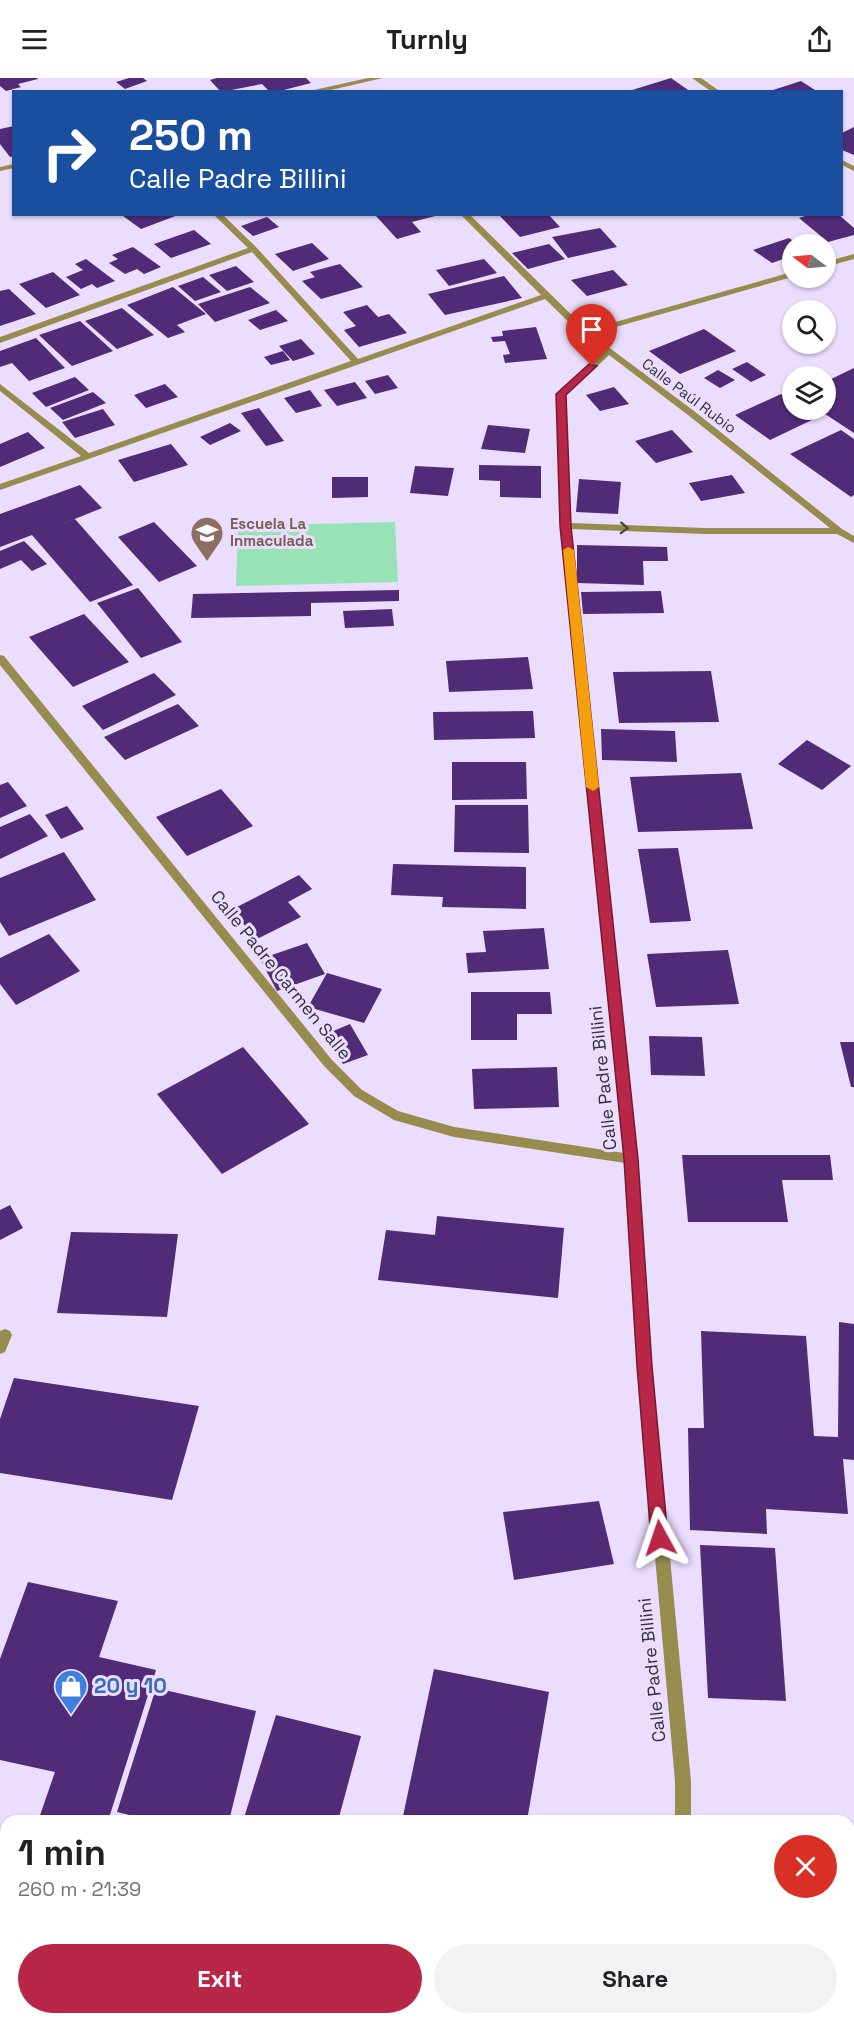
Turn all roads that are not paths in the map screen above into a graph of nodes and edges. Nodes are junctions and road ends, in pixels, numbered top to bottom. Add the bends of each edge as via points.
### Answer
1 (328, 78) edge
2 (379, 78) edge
3 (696, 78) edge
4 (336, 85) junction
5 (316, 90) edge
6 (340, 90) edge
7 (715, 90) edge
8 (219, 216) edge
9 (466, 216) edge
10 (253, 249) junction
11 (854, 256) edge
12 (836, 262) edge
13 (782, 277) edge
14 (545, 296) junction
15 (585, 333) junction
16 (0, 340) edge
17 (608, 352) junction
18 (356, 362) junction
19 (0, 387) edge
20 (87, 456) junction
21 (0, 487) edge
22 (566, 526) junction
23 (839, 531) junction
24 (854, 540) edge
25 (0, 658) edge
26 (631, 1159) junction
27 (682, 1815) edge

1 - 4 street
2 - 4 street
3 - 7 street
4 - 5 street
4 - 6 street
8 - 10 street
9 - 14 street, Calle Paúl Rubio
10 - 16 street
10 - 18 street
11 - 12 street
13 - 15 street
14 - 15 street, Calle Paúl Rubio
14 - 18 street
15 - 17 street, Calle Paúl Rubio
17 - 22 street, Calle Padre Billini via 561,394
17 - 23 street, Calle Paúl Rubio
18 - 20 street
19 - 20 street
20 - 21 street
22 -> 23 street
22 - 26 street, Calle Padre Billini
23 - 24 street, Calle Paúl Rubio
25 - 26 street, Calle Padre Carmen Salle via 328,1063 358,1093 394,1115 454,1132
26 - 27 street, Calle Padre Billini via 645,1366 683,1781

